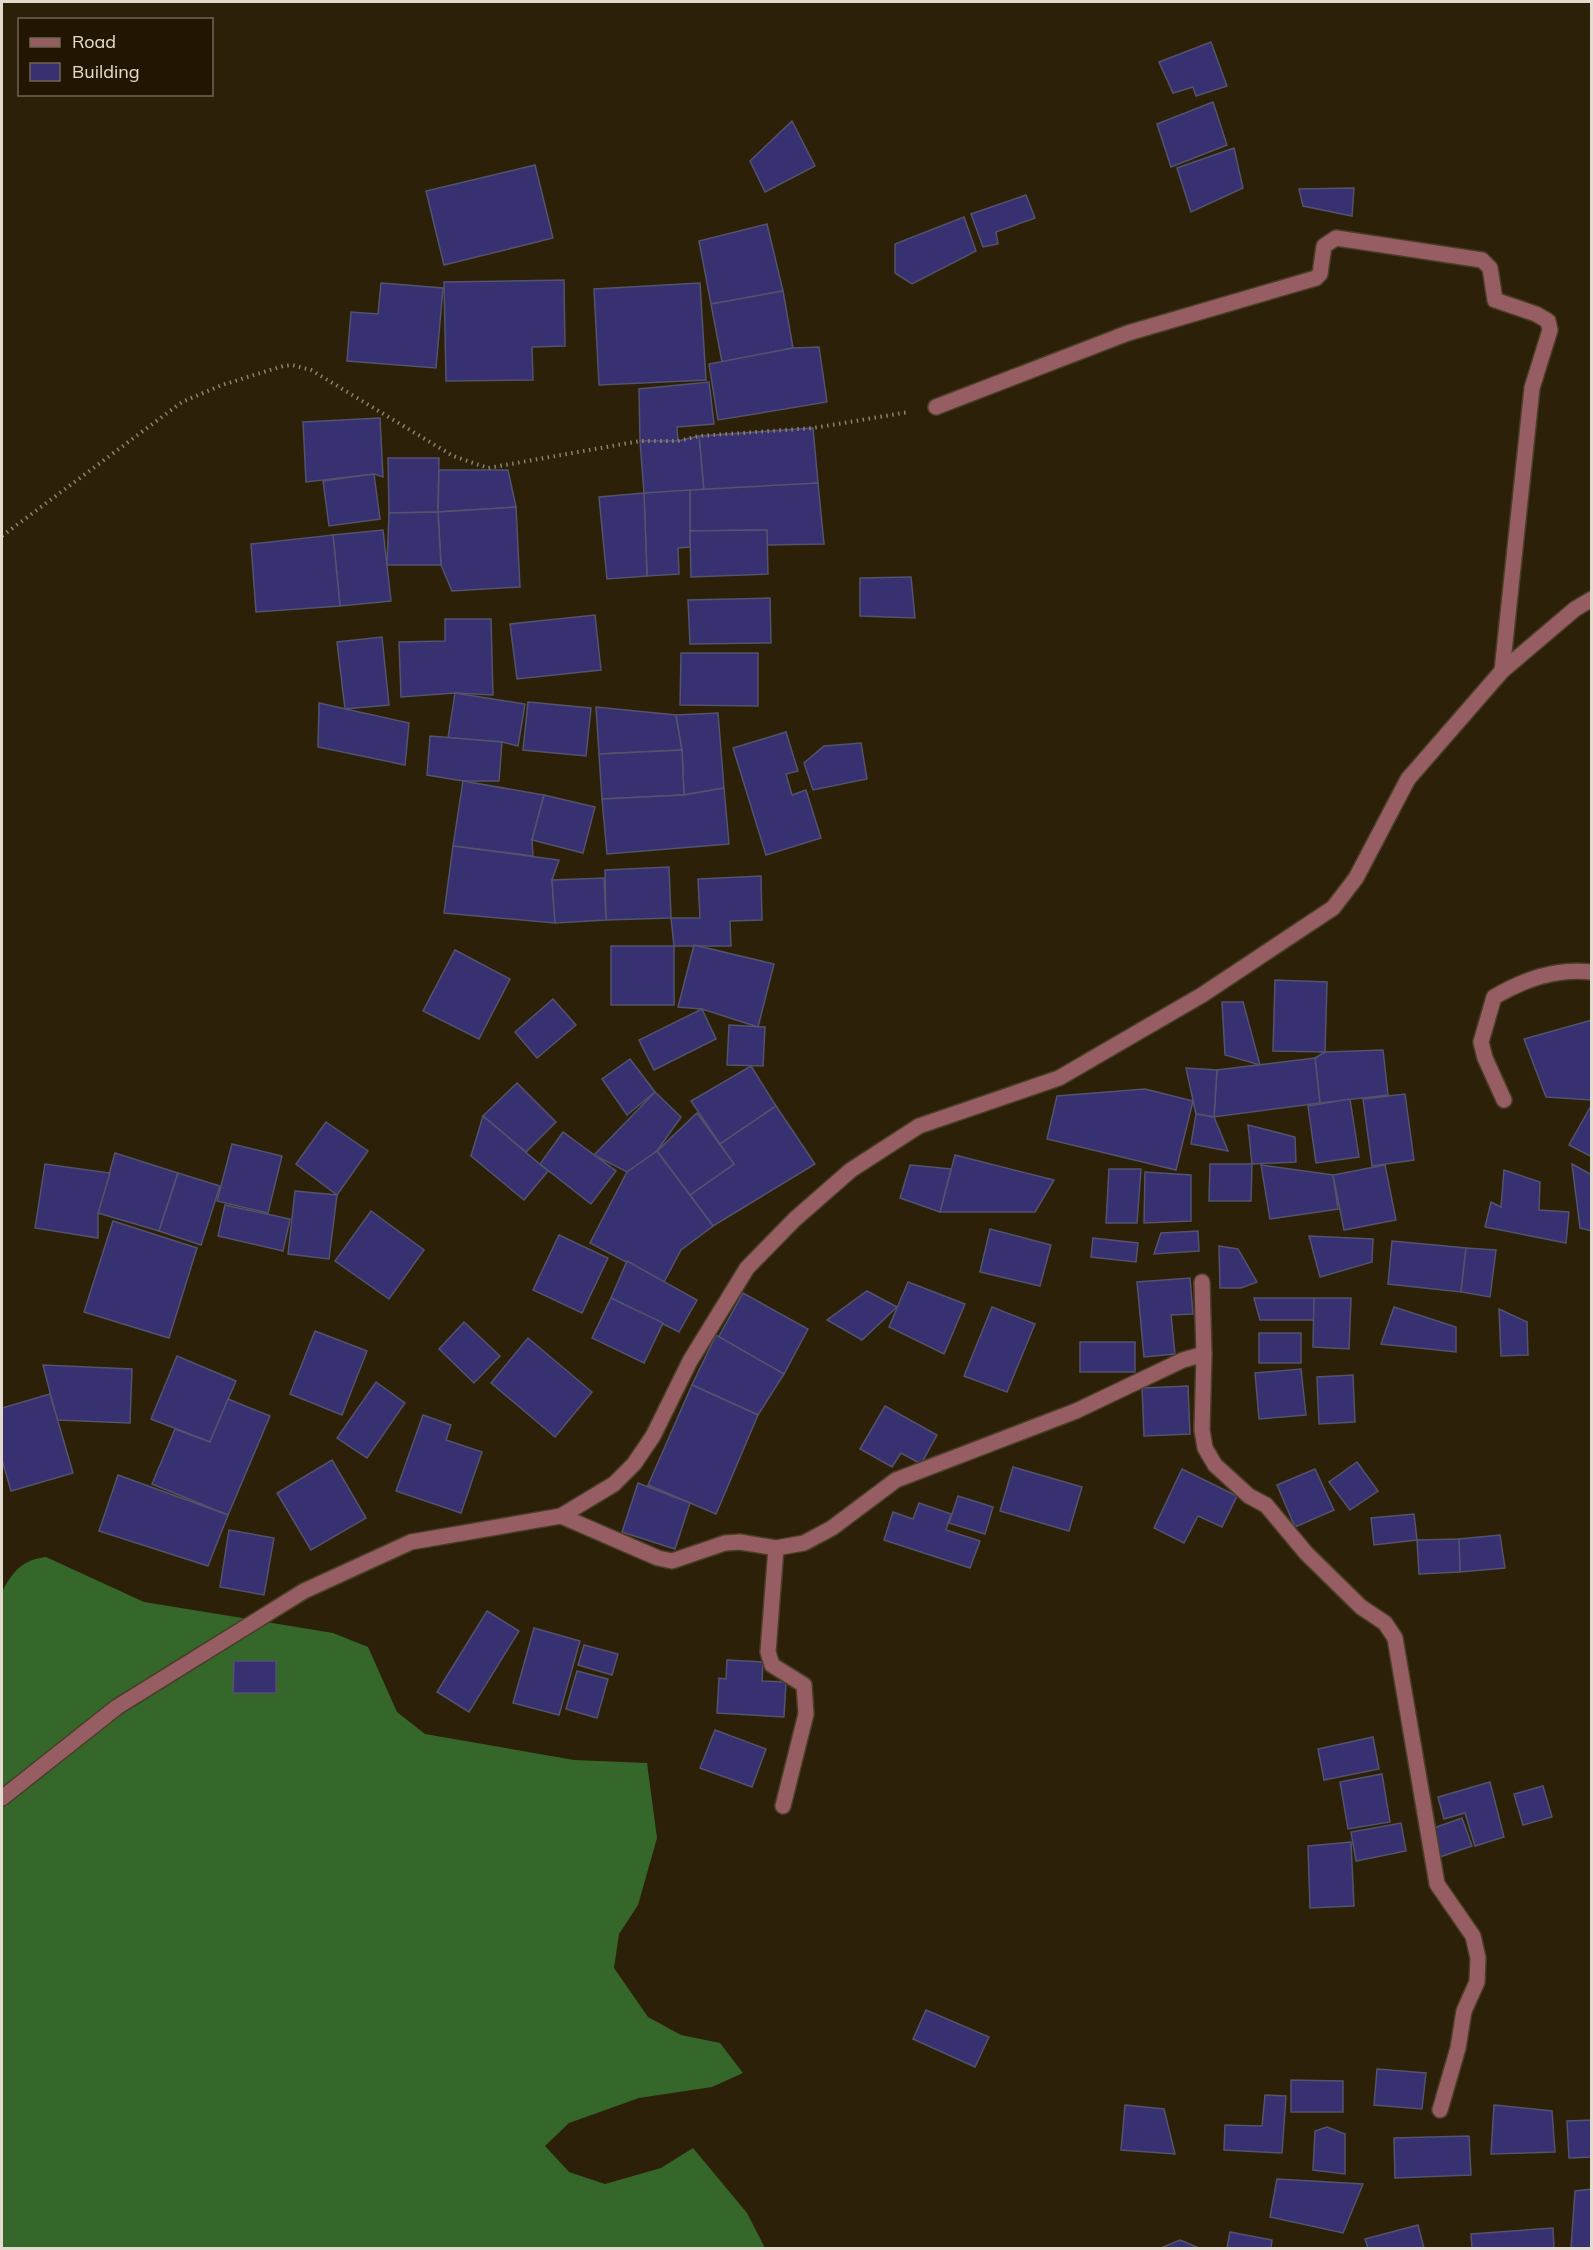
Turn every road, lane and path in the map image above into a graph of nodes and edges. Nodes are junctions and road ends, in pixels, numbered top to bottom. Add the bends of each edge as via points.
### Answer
1 (936, 407) joint
2 (2, 536) edge
3 (1592, 599) edge
4 (1502, 672) junction
5 (1592, 972) edge
6 (1504, 1100) dead end
7 (1202, 1282) dead end
8 (1204, 1354) junction
9 (561, 1516) junction
10 (776, 1548) junction
11 (2, 1798) edge
12 (783, 1806) dead end
13 (1440, 2110) dead end

1 - 2 path via 813,428 640,441 488,468 453,456 303,366 283,366 183,402
1 - 4 street via 1128,333 1316,278 1324,246 1336,238 1482,260 1490,268 1495,300 1536,314 1548,321 1550,330 1532,388
3 - 4 street
4 - 9 street via 1408,779 1356,878 1333,908 1202,995 1059,1078 919,1126 851,1170 819,1198 747,1268 634,1464 614,1484
5 - 6 street via 1568,970 1544,975 1519,982 1494,997 1481,1041
7 - 8 street
8 - 10 street via 1183,1359 1077,1411 896,1480 832,1528 804,1543
8 - 13 street via 1202,1430 1215,1465 1249,1496 1266,1505 1306,1553 1361,1607 1384,1623 1395,1638 1437,1884 1473,1936 1478,1958 1477,1982 1464,2011
9 - 10 street via 672,1561 725,1543
9 - 11 street via 411,1542 304,1591 117,1707
10 - 12 street via 768,1652 772,1665 804,1685 806,1714

